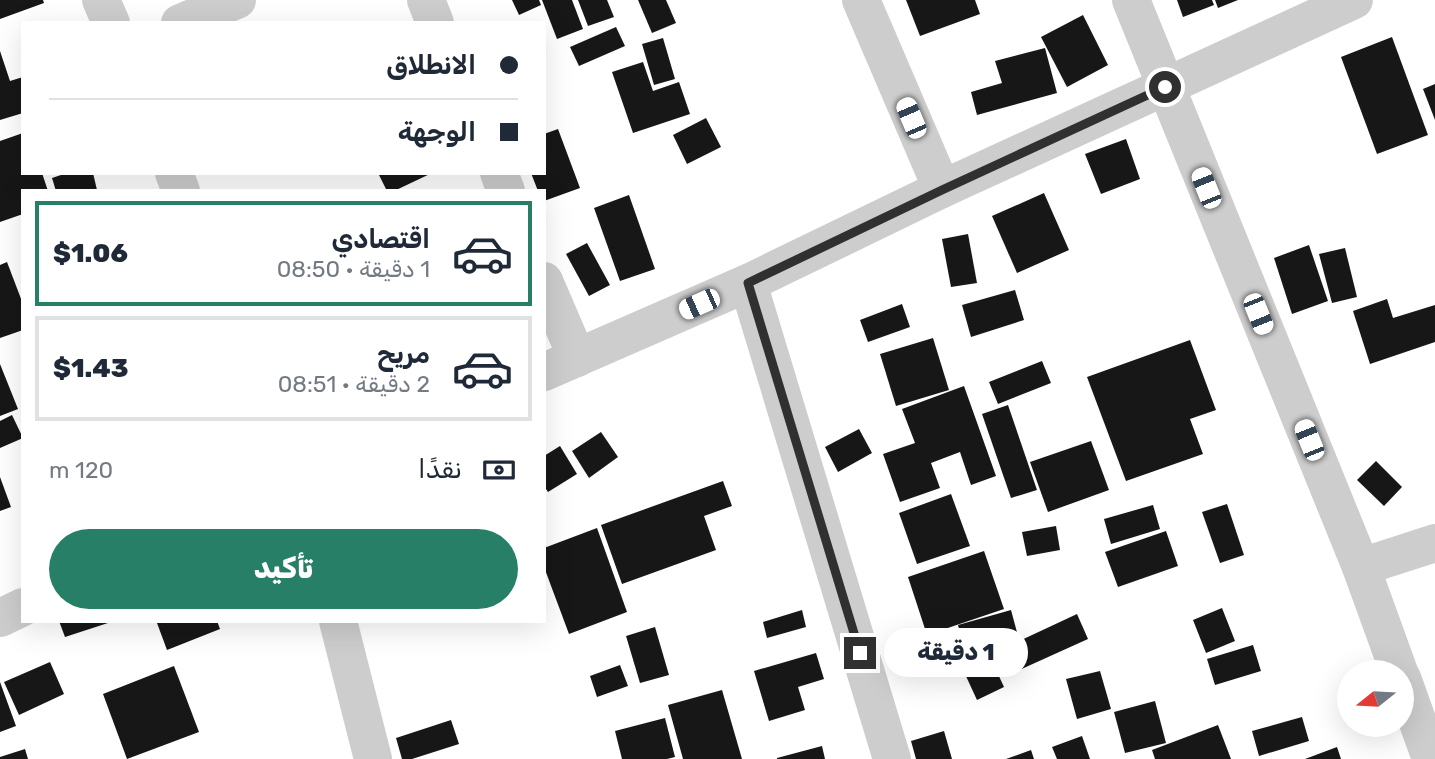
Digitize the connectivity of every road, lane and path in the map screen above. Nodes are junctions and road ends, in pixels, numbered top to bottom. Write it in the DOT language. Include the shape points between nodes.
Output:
graph roads {
  1 [pos="101,0"];
  2 [pos="237,0"];
  3 [pos="426,0"];
  4 [pos="860,0"];
  5 [pos="1131,0"];
  6 [pos="1354,0"];
  7 [pos="109,21"];
  8 [pos="185,21"];
  9 [pos="434,21"];
  10 [pos="1165,87"];
  11 [pos="942,190"];
  12 [pos="748,283"];
  13 [pos="546,291"];
  14 [pos="561,365"];
  15 [pos="1435,543"];
  16 [pos="1361,567"];
  17 [pos="21,608"];
  18 [pos="0,618"];
  19 [pos="339,623"];
  20 [pos="1395,660"];
  21 [pos="1414,710"];
  22 [pos="373,759"];
  23 [pos="892,759"];
  24 [pos="1432,759"];
  1 -- 7 [label="street"];
  2 -- 8 [label="street"];
  3 -- 9 [label="street"];
  4 -- 11 [label="street"];
  5 -- 10 [label="street"];
  6 -- 10 [label="street"];
  10 -- 11 [label="street"];
  10 -- 16 [label="street"];
  11 -- 12 [label="street"];
  12 -- 14 [label="street"];
  12 -- 23 [label="street"];
  13 -- 14 [label="street"];
  15 -- 16 [label="street"];
  16 -- 20 [label="street"];
  17 -- 18 [label="street"];
  19 -- 22 [label="street"];
  21 -- 24 [label="street"];
}
